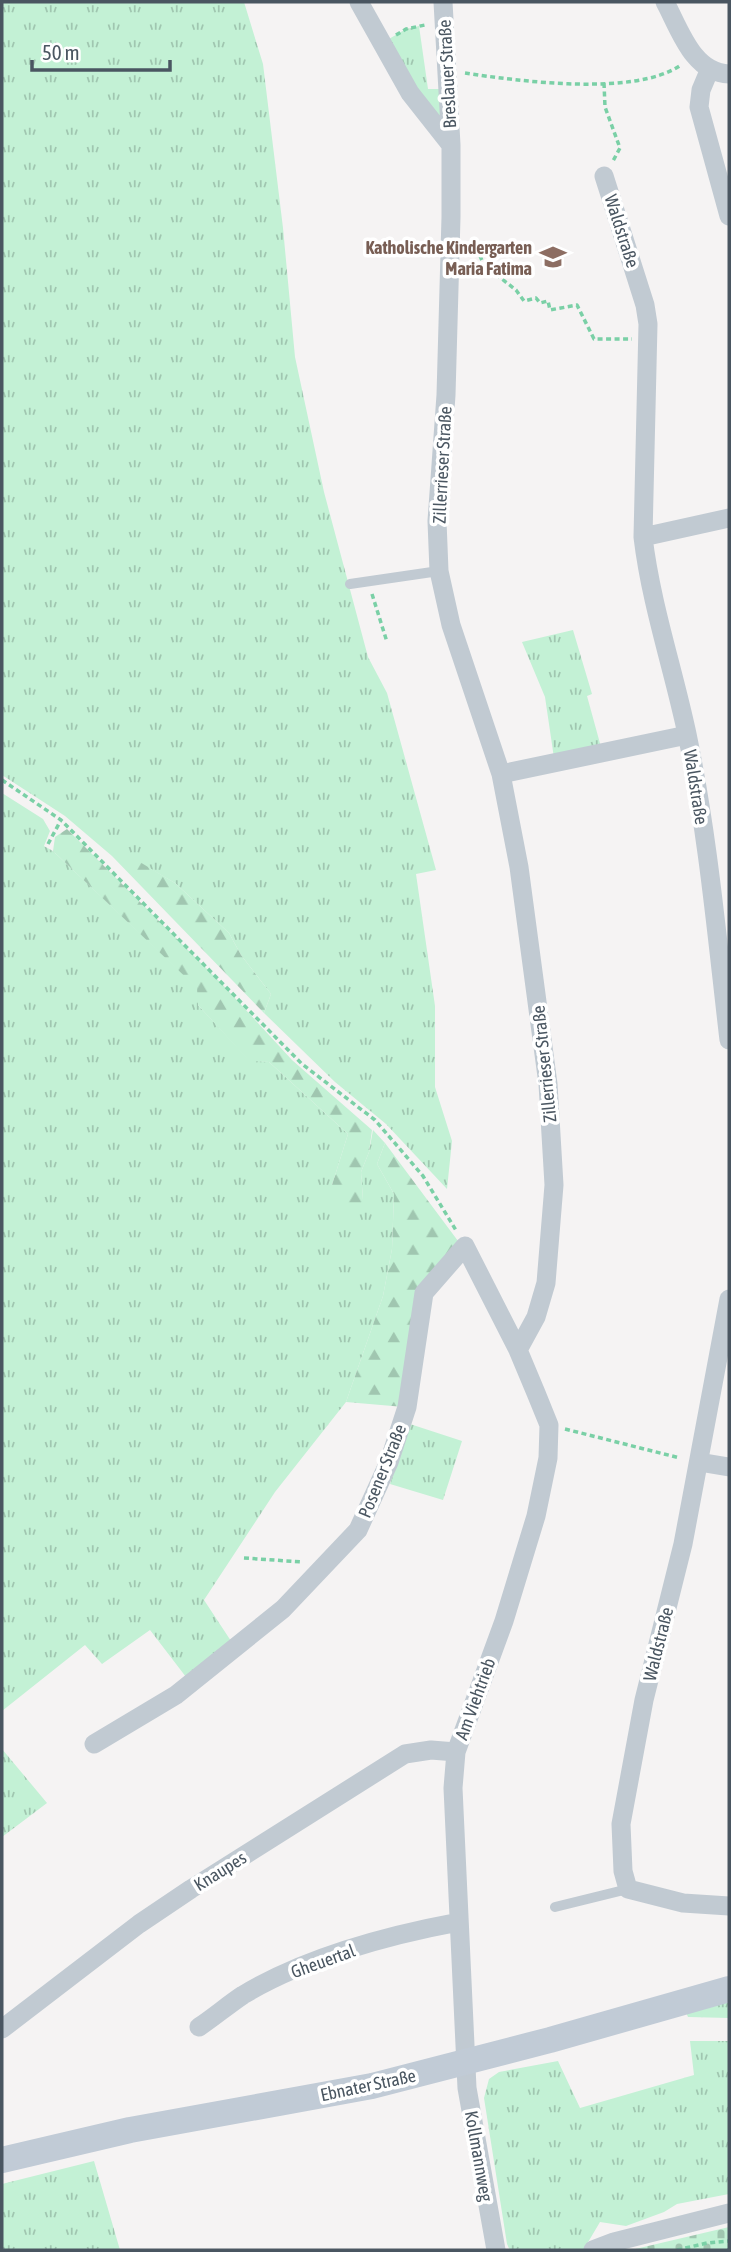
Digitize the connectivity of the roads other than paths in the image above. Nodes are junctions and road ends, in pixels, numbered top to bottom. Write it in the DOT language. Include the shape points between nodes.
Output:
graph roads {
  1 [pos="359,2"];
  2 [pos="443,2"];
  3 [pos="665,2"];
  4 [pos="709,71"];
  5 [pos="729,74"];
  6 [pos="451,145"];
  7 [pos="604,176"];
  8 [pos="729,216"];
  9 [pos="729,518"];
  10 [pos="643,537"];
  11 [pos="439,571"];
  12 [pos="350,584"];
  13 [pos="687,735"];
  14 [pos="501,774"];
  15 [pos="729,1040"];
  16 [pos="729,1299"];
  17 [pos="518,1350"];
  18 [pos="699,1462"];
  19 [pos="729,1467"];
  20 [pos="94,1744"];
  21 [pos="456,1752"];
  22 [pos="628,1889"];
  23 [pos="729,1906"];
  24 [pos="555,1907"];
  25 [pos="459,1922"];
  26 [pos="729,1989"];
  27 [pos="199,2027"];
  28 [pos="2,2029"];
  29 [pos="465,2061"];
  30 [pos="2,2160"];
  31 [pos="729,2213"];
  32 [pos="496,2250"];
  33 [pos="593,2250"];
  1 -- 6 [label="street" via="410,93"];
  2 -- 6 [label="street, Breslauer Straße"];
  3 -- 4 [label="street" via="694,55"];
  4 -- 5 [label="street"];
  4 -- 8 [label="street" via="699,107"];
  6 -- 11 [label="street, Zillerrieser Straße"];
  7 -- 10 [label="street, Waldstraße" via="645,305"];
  9 -- 10 [label="street"];
  10 -- 13 [label="street, Waldstraße"];
  11 -- 12 [label="lane"];
  11 -- 14 [label="street, Zillerrieser Straße" via="451,625"];
  13 -- 14 [label="street"];
  13 -- 15 [label="street, Waldstraße"];
  14 -- 17 [label="street, Zillerrieser Straße" via="533,958 554,1185 546,1283 536,1317"];
  16 -- 18 [label="street, Waldstraße"];
  17 -- 20 [label="street, Posener Straße" via="465,1246 424,1293 407,1407 389,1462 358,1530 283,1609 176,1695"];
  17 -- 21 [label="street, Am Viehtrieb" via="549,1425 548,1458 536,1516"];
  18 -- 19 [label="street"];
  18 -- 22 [label="street, Waldstraße" via="644,1700 621,1824"];
  21 -- 25 [label="street, Am Viehtrieb" via="453,1788"];
  21 -- 28 [label="street, Knaupes" via="405,1754 160,1910"];
  22 -- 23 [label="street" via="683,1903"];
  22 -- 24 [label="lane"];
  25 -- 27 [label="street, Gheuertal" via="408,1931 291,1971 243,1996"];
  25 -- 29 [label="street, Am Viehtrieb"];
  26 -- 29 [label="main road, Ebnater Straße"];
  29 -- 30 [label="main road, Ebnater Straße" via="372,2086 130,2130"];
  29 -- 32 [label="street, Kollmannweg"];
  31 -- 33 [label="street"];
}
